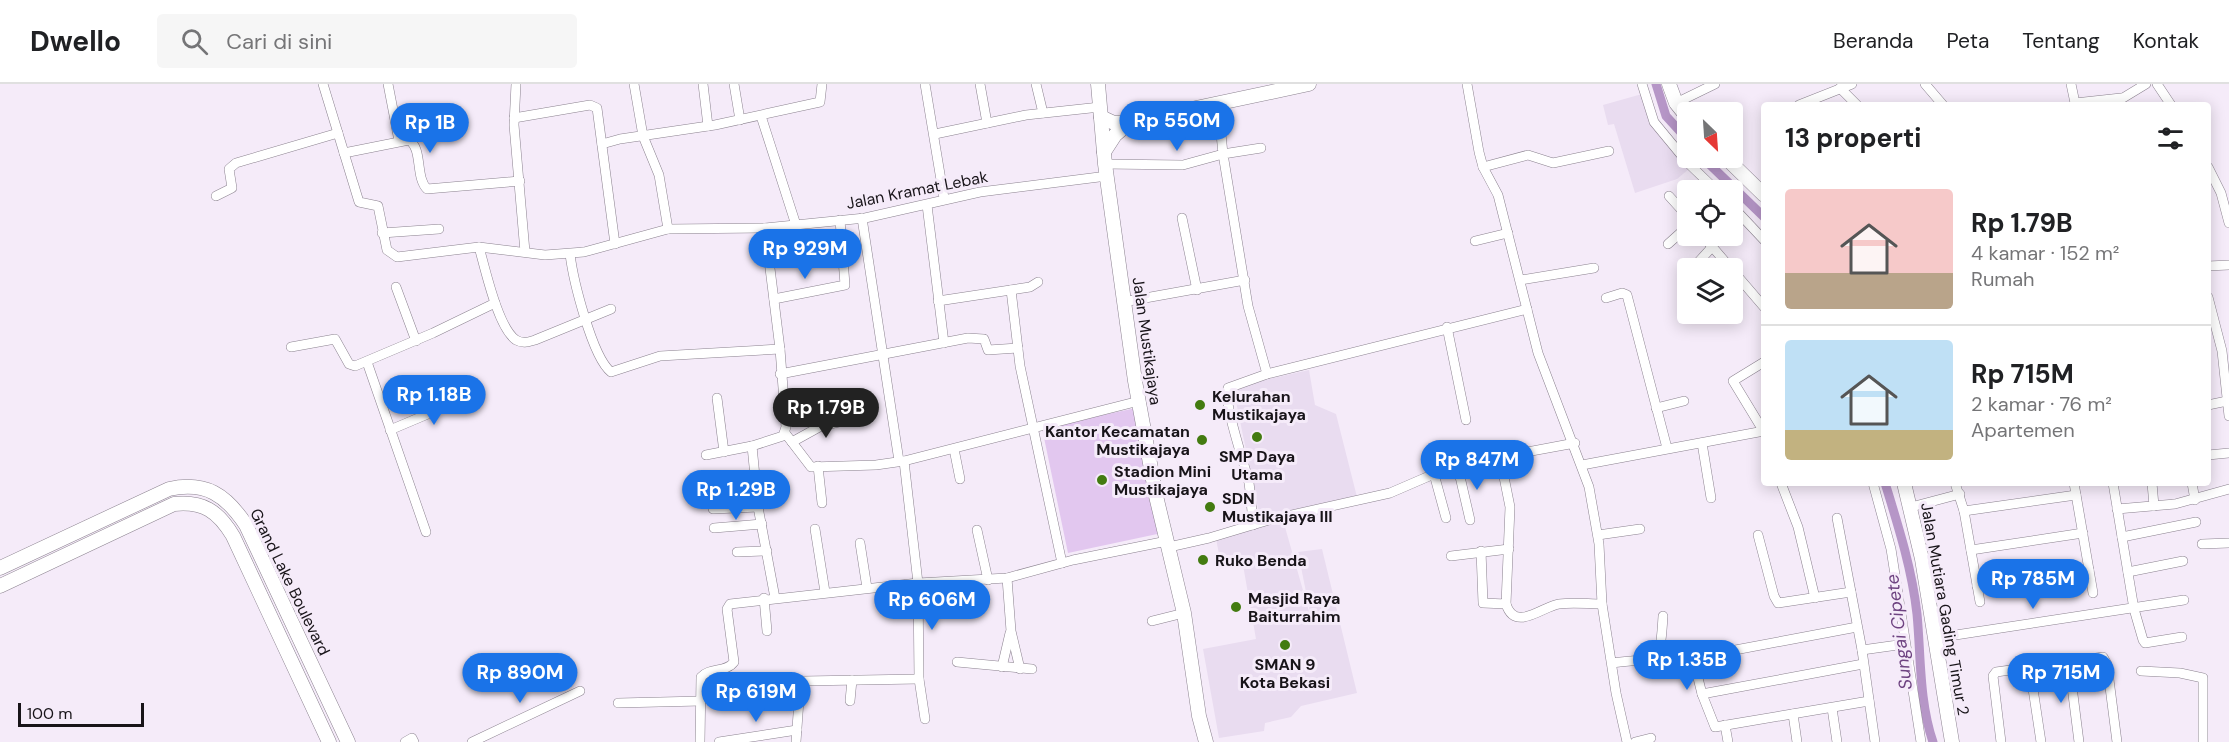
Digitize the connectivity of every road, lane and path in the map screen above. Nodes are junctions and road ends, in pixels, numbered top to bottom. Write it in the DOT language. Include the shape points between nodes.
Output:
graph roads {
  1 [pos="323,84"];
  2 [pos="388,84"];
  3 [pos="516,84"];
  4 [pos="634,84"];
  5 [pos="704,84"];
  6 [pos="734,84"];
  7 [pos="822,84"];
  8 [pos="925,84"];
  9 [pos="980,84"];
  10 [pos="1036,84"];
  11 [pos="1098,84"];
  12 [pos="1309,84"];
  13 [pos="1467,84"];
  14 [pos="1642,84"];
  15 [pos="1669,84"];
  16 [pos="1715,84"];
  17 [pos="1852,84"];
  18 [pos="1925,84"];
  19 [pos="2071,84"];
  20 [pos="2146,84"];
  21 [pos="2157,84"];
  22 [pos="1840,88"];
  23 [pos="1808,102"];
  24 [pos="1854,102"];
  25 [pos="1940,102"];
  26 [pos="2075,102"];
  27 [pos="2118,102"];
  28 [pos="2169,102"];
  29 [pos="1676,103"];
  30 [pos="1218,104"];
  31 [pos="1101,112"];
  32 [pos="1043,113"];
  33 [pos="761,116"];
  34 [pos="514,118"];
  35 [pos="740,120"];
  36 [pos="1130,122"];
  37 [pos="987,123"];
  38 [pos="708,126"];
  39 [pos="338,133"];
  40 [pos="935,134"];
  41 [pos="644,136"];
  42 [pos="399,141"];
  43 [pos="602,144"];
  44 [pos="1677,147"];
  45 [pos="1261,148"];
  46 [pos="1609,151"];
  47 [pos="344,153"];
  48 [pos="1223,154"];
  49 [pos="1106,164"];
  50 [pos="1483,167"];
  51 [pos="1696,168"];
  52 [pos="1736,168"];
  53 [pos="2211,173"];
  54 [pos="1707,180"];
  55 [pos="520,181"];
  56 [pos="1761,192"];
  57 [pos="216,196"];
  58 [pos="1669,196"];
  59 [pos="944,198"];
  60 [pos="927,205"];
  61 [pos="1677,205"];
  62 [pos="862,218"];
  63 [pos="1182,218"];
  64 [pos="1743,218"];
  65 [pos="840,220"];
  66 [pos="2229,223"];
  67 [pos="796,225"];
  68 [pos="765,228"];
  69 [pos="439,229"];
  70 [pos="668,229"];
  71 [pos="382,233"];
  72 [pos="1508,233"];
  73 [pos="1677,236"];
  74 [pos="1761,237"];
  75 [pos="1475,242"];
  76 [pos="615,244"];
  77 [pos="1668,244"];
  78 [pos="479,247"];
  79 [pos="1712,247"];
  80 [pos="525,252"];
  81 [pos="570,254"];
  82 [pos="1702,258"];
  83 [pos="1723,258"];
  84 [pos="2229,265"];
  85 [pos="2211,266"];
  86 [pos="1594,268"];
  87 [pos="1245,280"];
  88 [pos="1521,280"];
  89 [pos="1743,280"];
  90 [pos="1038,282"];
  91 [pos="396,287"];
  92 [pos="1011,290"];
  93 [pos="1197,290"];
  94 [pos="1606,298"];
  95 [pos="774,299"];
  96 [pos="938,301"];
  97 [pos="1123,302"];
  98 [pos="495,303"];
  99 [pos="1761,303"];
  100 [pos="612,309"];
  101 [pos="1527,309"];
  102 [pos="2211,309"];
  103 [pos="587,321"];
  104 [pos="1447,327"];
  105 [pos="416,341"];
  106 [pos="944,343"];
  107 [pos="291,347"];
  108 [pos="1018,348"];
  109 [pos="780,349"];
  110 [pos="883,353"];
  111 [pos="367,362"];
  112 [pos="1761,364"];
  113 [pos="780,374"];
  114 [pos="1267,374"];
  115 [pos="468,397"];
  116 [pos="717,398"];
  117 [pos="1684,400"];
  118 [pos="1138,401"];
  119 [pos="2227,401"];
  120 [pos="2211,404"];
  121 [pos="1656,408"];
  122 [pos="2229,416"];
  123 [pos="852,419"];
  124 [pos="1466,420"];
  125 [pos="1761,426"];
  126 [pos="1035,427"];
  127 [pos="390,430"];
  128 [pos="1761,432"];
  129 [pos="785,433"];
  130 [pos="792,442"];
  131 [pos="1575,443"];
  132 [pos="1702,443"];
  133 [pos="752,446"];
  134 [pos="1667,448"];
  135 [pos="954,449"];
  136 [pos="724,452"];
  137 [pos="2229,453"];
  138 [pos="706,455"];
  139 [pos="2211,455"];
  140 [pos="1500,457"];
  141 [pos="902,461"];
  142 [pos="1582,465"];
  143 [pos="819,466"];
  144 [pos="1458,468"];
  145 [pos="1434,474"];
  146 [pos="960,479"];
  147 [pos="1782,486"];
  148 [pos="1874,486"];
  149 [pos="1905,486"];
  150 [pos="1956,486"];
  151 [pos="2074,486"];
  152 [pos="2113,486"];
  153 [pos="2152,486"];
  154 [pos="2193,486"];
  155 [pos="2229,489"];
  156 [pos="1960,494"];
  157 [pos="2076,495"];
  158 [pos="1711,498"];
  159 [pos="2195,500"];
  160 [pos="822,503"];
  161 [pos="2154,506"];
  162 [pos="758,507"];
  163 [pos="1911,507"];
  164 [pos="713,508"];
  165 [pos="2117,509"];
  166 [pos="1964,511"];
  167 [pos="1446,518"];
  168 [pos="1837,518"];
  169 [pos="1470,520"];
  170 [pos="2196,522"];
  171 [pos="762,524"];
  172 [pos="1253,525"];
  173 [pos="714,528"];
  174 [pos="815,529"];
  175 [pos="1640,529"];
  176 [pos="977,530"];
  177 [pos="426,532"];
  178 [pos="2083,533"];
  179 [pos="1598,535"];
  180 [pos="1758,535"];
  181 [pos="2122,537"];
  182 [pos="861,543"];
  183 [pos="2229,543"];
  184 [pos="1168,544"];
  185 [pos="2202,544"];
  186 [pos="46,547"];
  187 [pos="1509,549"];
  188 [pos="1971,550"];
  189 [pos="767,551"];
  190 [pos="1481,551"];
  191 [pos="737,552"];
  192 [pos="1451,556"];
  193 [pos="53,561"];
  194 [pos="2183,561"];
  195 [pos="1062,563"];
  196 [pos="0,568"];
  197 [pos="2089,570"];
  198 [pos="2128,572"];
  199 [pos="1007,578"];
  200 [pos="988,580"];
  201 [pos="918,583"];
  202 [pos="0,586"];
  203 [pos="1977,586"];
  204 [pos="867,588"];
  205 [pos="825,592"];
  206 [pos="1851,592"];
  207 [pos="2094,593"];
  208 [pos="282,598"];
  209 [pos="764,598"];
  210 [pos="775,598"];
  211 [pos="1815,598"];
  212 [pos="2184,600"];
  213 [pos="1980,602"];
  214 [pos="1602,603"];
  215 [pos="1506,604"];
  216 [pos="266,606"];
  217 [pos="2134,609"];
  218 [pos="1184,613"];
  219 [pos="1664,616"];
  220 [pos="1152,621"];
  221 [pos="1857,627"];
  222 [pos="767,630"];
  223 [pos="1011,631"];
  224 [pos="1936,638"];
  225 [pos="2181,638"];
  226 [pos="1905,644"];
  227 [pos="1862,650"];
  228 [pos="957,663"];
  229 [pos="1612,663"];
  230 [pos="2069,663"];
  231 [pos="1863,664"];
  232 [pos="1002,667"];
  233 [pos="1020,669"];
  234 [pos="1032,669"];
  235 [pos="2030,669"];
  236 [pos="2141,671"];
  237 [pos="919,679"];
  238 [pos="852,680"];
  239 [pos="580,691"];
  240 [pos="1702,694"];
  241 [pos="701,701"];
  242 [pos="850,701"];
  243 [pos="1869,701"];
  244 [pos="618,703"];
  245 [pos="1832,708"];
  246 [pos="1793,714"];
  247 [pos="925,719"];
  248 [pos="1725,725"];
  249 [pos="797,730"];
  250 [pos="1650,738"];
  251 [pos="329,742"];
  252 [pos="348,742"];
  253 [pos="472,742"];
  254 [pos="700,742"];
  255 [pos="719,742"];
  256 [pos="796,742"];
  257 [pos="1206,742"];
  258 [pos="1627,742"];
  259 [pos="1635,742"];
  260 [pos="1728,742"];
  261 [pos="1797,742"];
  262 [pos="1837,742"];
  263 [pos="1875,742"];
  264 [pos="1921,742"];
  265 [pos="1952,742"];
  266 [pos="2001,742"];
  267 [pos="2041,742"];
  268 [pos="2079,742"];
  269 [pos="2117,742"];
  270 [pos="2204,742"];
  1 -- 39 [label="street, Jalan Kramat Lebak"];
  2 -- 42 [label="street"];
  3 -- 34 [label="street"];
  4 -- 41 [label="street"];
  5 -- 38 [label="street"];
  6 -- 35 [label="street"];
  7 -- 33 [label="street" via="820,102"];
  8 -- 40 [label="street"];
  9 -- 37 [label="street"];
  10 -- 32 [label="street"];
  11 -- 31 [label="street, Jalan Mustikajaya"];
  12 -- 30 [label="street"];
  13 -- 50 [label="street"];
  14 -- 44 [label="street" via="1654,122"];
  15 -- 29 [label="street"];
  16 -- 29 [label="street"];
  17 -- 22 [label="street"];
  18 -- 25 [label="street"];
  19 -- 26 [label="street"];
  20 -- 27 [label="street"];
  21 -- 28 [label="street"];
  22 -- 23 [label="street"];
  22 -- 24 [label="street"];
  30 -- 36 [label="street"];
  30 -- 48 [label="street"];
  31 -- 32 [label="street"];
  31 -- 36 [label="street" via="1114,123"];
  31 -- 49 [label="street, Jalan Mustikajaya"];
  32 -- 37 [label="street"];
  33 -- 35 [label="street"];
  33 -- 67 [label="street"];
  34 -- 43 [label="street" via="594,105"];
  34 -- 55 [label="street"];
  35 -- 38 [label="street"];
  36 -- 49 [label="street" via="1115,135"];
  37 -- 40 [label="street"];
  38 -- 41 [label="street"];
  39 -- 47 [label="street, Jalan Kramat Lebak"];
  39 -- 57 [label="street" via="236,163 229,169 232,188"];
  40 -- 59 [label="street"];
  41 -- 43 [label="street"];
  41 -- 70 [label="street" via="659,175"];
  42 -- 47 [label="street"];
  42 -- 55 [label="street" via="413,141 422,183 427,189"];
  43 -- 76 [label="street"];
  45 -- 48 [label="street, Jalan Kramat Lebak"];
  46 -- 50 [label="street" via="1553,163 1528,155"];
  47 -- 71 [label="street, Jalan Kramat Lebak" via="360,203 378,206"];
  48 -- 49 [label="street, Jalan Kramat Lebak" via="1183,165"];
  48 -- 87 [label="street"];
  49 -- 59 [label="street, Jalan Kramat Lebak"];
  49 -- 97 [label="street, Jalan Mustikajaya"];
  50 -- 72 [label="street" via="1498,195"];
  51 -- 54 [label="street"];
  52 -- 56 [label="street"];
  53 -- 66 [label="street"];
  55 -- 80 [label="street"];
  58 -- 61 [label="street"];
  59 -- 60 [label="street, Jalan Kramat Lebak"];
  60 -- 62 [label="street, Jalan Kramat Lebak"];
  60 -- 96 [label="street"];
  62 -- 65 [label="street, Jalan Kramat Lebak"];
  62 -- 110 [label="street"];
  63 -- 93 [label="street"];
  64 -- 74 [label="street"];
  65 -- 67 [label="street, Jalan Kramat Lebak"];
  65 -- 95 [label="street" via="845,285"];
  67 -- 68 [label="street, Jalan Kramat Lebak"];
  68 -- 70 [label="street, Jalan Kramat Lebak"];
  68 -- 95 [label="street"];
  69 -- 71 [label="street"];
  70 -- 76 [label="street, Jalan Kramat Lebak"];
  71 -- 78 [label="street, Jalan Kramat Lebak" via="388,253 397,257"];
  72 -- 75 [label="street"];
  72 -- 88 [label="street"];
  73 -- 77 [label="street"];
  76 -- 81 [label="street, Jalan Kramat Lebak"];
  78 -- 80 [label="street, Jalan Kramat Lebak"];
  78 -- 98 [label="street"];
  79 -- 82 [label="street"];
  79 -- 83 [label="street"];
  80 -- 81 [label="street, Jalan Kramat Lebak"];
  81 -- 103 [label="street" via="575,290"];
  84 -- 85 [label="street"];
  86 -- 88 [label="street"];
  87 -- 93 [label="street"];
  87 -- 114 [label="street" via="1255,336"];
  88 -- 101 [label="street"];
  89 -- 99 [label="street"];
  90 -- 92 [label="street"];
  91 -- 105 [label="street"];
  92 -- 96 [label="street"];
  92 -- 108 [label="street"];
  93 -- 97 [label="street"];
  94 -- 121 [label="street" via="1627,295"];
  95 -- 109 [label="street"];
  96 -- 106 [label="street"];
  97 -- 118 [label="street, Jalan Mustikajaya"];
  98 -- 103 [label="street" via="513,337 521,342"];
  98 -- 105 [label="street"];
  100 -- 103 [label="street"];
  101 -- 104 [label="street"];
  101 -- 131 [label="street" via="1543,367"];
  102 -- 119 [label="street" via="2222,351"];
  103 -- 109 [label="street" via="610,372 660,356"];
  104 -- 114 [label="street"];
  104 -- 124 [label="street"];
  105 -- 111 [label="street"];
  106 -- 108 [label="street" via="983,339 988,350"];
  106 -- 110 [label="street"];
  107 -- 111 [label="street" via="335,339 349,364"];
  108 -- 126 [label="street"];
  109 -- 113 [label="street"];
  110 -- 113 [label="street"];
  110 -- 141 [label="street"];
  111 -- 127 [label="street"];
  112 -- 125 [label="street" via="1733,381"];
  113 -- 129 [label="street"];
  114 -- 172 [label="street" via="1232,386 1226,393 1248,482"];
  115 -- 127 [label="street"];
  116 -- 136 [label="street"];
  117 -- 121 [label="street"];
  118 -- 126 [label="street"];
  118 -- 184 [label="street, Jalan Mustikajaya"];
  119 -- 120 [label="street"];
  119 -- 122 [label="street"];
  121 -- 134 [label="street"];
  123 -- 130 [label="street" via="821,426"];
  126 -- 135 [label="street"];
  126 -- 195 [label="street"];
  127 -- 177 [label="street"];
  128 -- 132 [label="street"];
  129 -- 130 [label="street"];
  129 -- 133 [label="street"];
  130 -- 143 [label="street" via="808,466"];
  131 -- 140 [label="street"];
  131 -- 142 [label="street"];
  132 -- 134 [label="street"];
  132 -- 158 [label="street"];
  133 -- 136 [label="street"];
  133 -- 162 [label="street"];
  134 -- 142 [label="street"];
  135 -- 141 [label="street"];
  135 -- 146 [label="street"];
  136 -- 138 [label="street"];
  137 -- 139 [label="street"];
  140 -- 144 [label="street"];
  140 -- 187 [label="street" via="1510,507"];
  141 -- 143 [label="street"];
  141 -- 201 [label="street"];
  142 -- 179 [label="street"];
  143 -- 160 [label="street"];
  144 -- 145 [label="street"];
  144 -- 169 [label="street"];
  145 -- 167 [label="street"];
  145 -- 172 [label="street" via="1390,493"];
  147 -- 211 [label="street" via="1798,528"];
  148 -- 226 [label="street" via="1891,549"];
  149 -- 163 [label="street, Jalan Mutiara Gading Timur 2"];
  150 -- 156 [label="street"];
  151 -- 157 [label="street"];
  152 -- 165 [label="street"];
  153 -- 161 [label="street"];
  154 -- 159 [label="street"];
  155 -- 159 [label="street"];
  156 -- 163 [label="street"];
  156 -- 166 [label="street"];
  157 -- 166 [label="street"];
  157 -- 178 [label="street"];
  159 -- 161 [label="street"];
  161 -- 165 [label="street"];
  162 -- 164 [label="street"];
  162 -- 171 [label="street"];
  163 -- 224 [label="street, Jalan Mutiara Gading Timur 2"];
  165 -- 181 [label="street"];
  166 -- 188 [label="street"];
  168 -- 206 [label="street"];
  170 -- 181 [label="street"];
  171 -- 173 [label="street"];
  171 -- 189 [label="street"];
  172 -- 184 [label="street"];
  174 -- 205 [label="street"];
  175 -- 179 [label="street"];
  176 -- 200 [label="street"];
  178 -- 188 [label="street"];
  178 -- 197 [label="street"];
  179 -- 214 [label="street"];
  180 -- 211 [label="street" via="1777,602"];
  181 -- 198 [label="street"];
  182 -- 204 [label="street"];
  183 -- 185 [label="street"];
  184 -- 195 [label="street"];
  184 -- 218 [label="street, Jalan Mustikajaya"];
  186 -- 193 [label="street"];
  186 -- 196 [label="street, Grand Lake Boulevard"];
  186 -- 208 [label="street, Grand Lake Boulevard" via="169,489 207,489 235,507"];
  187 -- 190 [label="street"];
  187 -- 215 [label="street"];
  188 -- 203 [label="street"];
  189 -- 191 [label="street"];
  189 -- 210 [label="street"];
  190 -- 192 [label="street"];
  190 -- 215 [label="street" via="1483,603"];
  193 -- 202 [label="street, Grand Lake Boulevard"];
  193 -- 216 [label="street, Grand Lake Boulevard" via="174,504 198,504 225,522"];
  194 -- 198 [label="street"];
  195 -- 199 [label="street"];
  197 -- 203 [label="street"];
  197 -- 207 [label="street"];
  198 -- 217 [label="street"];
  199 -- 200 [label="street"];
  199 -- 223 [label="street"];
  200 -- 201 [label="street"];
  201 -- 204 [label="street"];
  201 -- 237 [label="street"];
  203 -- 213 [label="street"];
  204 -- 205 [label="street"];
  205 -- 210 [label="street"];
  206 -- 211 [label="street"];
  206 -- 221 [label="street"];
  208 -- 216 [label="street"];
  208 -- 252 [label="street, Grand Lake Boulevard"];
  209 -- 210 [label="street"];
  209 -- 222 [label="street"];
  209 -- 241 [label="street" via="728,606 734,662 728,668 704,674 700,680"];
  212 -- 217 [label="street"];
  214 -- 215 [label="street" via="1556,604 1523,617 1512,613"];
  214 -- 229 [label="street"];
  216 -- 251 [label="street, Grand Lake Boulevard"];
  217 -- 224 [label="street"];
  217 -- 225 [label="street" via="2145,643"];
  218 -- 220 [label="street"];
  218 -- 257 [label="street, Jalan Mustikajaya"];
  219 -- 229 [label="street" via="1658,654"];
  221 -- 227 [label="street"];
  221 -- 240 [label="street" via="1696,658"];
  223 -- 232 [label="street"];
  223 -- 233 [label="street"];
  224 -- 265 [label="street, Jalan Mutiara Gading Timur 2"];
  226 -- 227 [label="street"];
  226 -- 264 [label="street"];
  227 -- 231 [label="street"];
  228 -- 232 [label="street"];
  229 -- 258 [label="street"];
  230 -- 235 [label="street"];
  230 -- 268 [label="street"];
  230 -- 269 [label="street" via="2106,659"];
  231 -- 240 [label="street"];
  231 -- 243 [label="street"];
  232 -- 233 [label="street"];
  233 -- 234 [label="street"];
  235 -- 266 [label="street" via="1994,674"];
  235 -- 267 [label="street"];
  236 -- 270 [label="street" via="2203,678"];
  237 -- 238 [label="street"];
  237 -- 247 [label="street"];
  238 -- 242 [label="street"];
  238 -- 249 [label="street" via="803,681"];
  239 -- 253 [label="street"];
  240 -- 248 [label="street" via="1713,726"];
  241 -- 244 [label="street"];
  241 -- 254 [label="street"];
  243 -- 245 [label="street"];
  243 -- 263 [label="street"];
  245 -- 246 [label="street"];
  245 -- 262 [label="street"];
  246 -- 248 [label="street"];
  246 -- 261 [label="street"];
  248 -- 260 [label="street"];
  249 -- 255 [label="street"];
  249 -- 256 [label="street"];
  250 -- 259 [label="street"];
}
